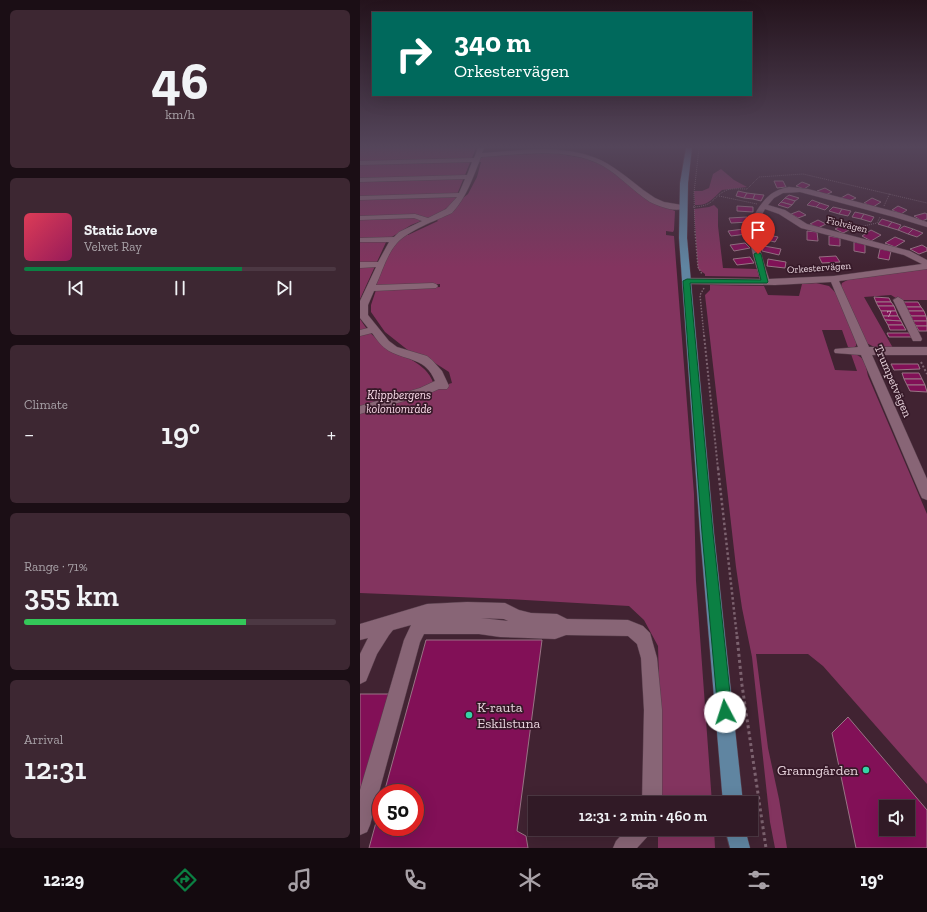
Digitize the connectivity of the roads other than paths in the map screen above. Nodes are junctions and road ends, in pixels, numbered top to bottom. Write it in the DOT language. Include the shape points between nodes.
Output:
graph roads {
  1 [pos="465,188"];
  2 [pos="636,188"];
  3 [pos="684,188"];
  4 [pos="462,195"];
  5 [pos="360,198"];
  6 [pos="763,206"];
  7 [pos="682,207"];
  8 [pos="360,218"];
  9 [pos="428,221"];
  10 [pos="927,225"];
  11 [pos="396,239"];
  12 [pos="360,240"];
  13 [pos="381,264"];
  14 [pos="360,265"];
  15 [pos="927,265"];
  16 [pos="834,279"];
  17 [pos="695,281"];
  18 [pos="765,282"];
  19 [pos="433,286"];
  20 [pos="366,292"];
  21 [pos="898,300"];
  22 [pos="374,328"];
  23 [pos="360,333"];
  24 [pos="917,339"];
  25 [pos="839,351"];
  26 [pos="865,351"];
  27 [pos="927,351"];
  28 [pos="360,410"];
  29 [pos="923,476"];
  30 [pos="927,494"];
  31 [pos="388,624"];
  32 [pos="566,627"];
  33 [pos="360,632"];
  34 [pos="360,675"];
  35 [pos="652,796"];
  36 [pos="732,796"];
  37 [pos="360,825"];
  38 [pos="635,836"];
  39 [pos="734,836"];
  40 [pos="737,836"];
  41 [pos="624,848"];
  42 [pos="732,848"];
  43 [pos="740,848"];
  1 -- 4 [label="street"];
  2 -- 7 [label="street" via="655,201"];
  3 -- 7 [label="main road"];
  4 -- 5 [label="street"];
  4 -- 9 [label="street" via="452,208"];
  6 -- 10 [label="street" via="776,193 796,190"];
  6 -- 15 [label="street, Fiolvägen" via="782,212 804,226 907,253 916,256"];
  6 -- 18 [label="street" via="756,216 753,235"];
  7 -- 17 [label="main road"];
  8 -- 9 [label="street" via="415,216"];
  9 -- 11 [label="street"];
  11 -- 12 [label="street"];
  11 -- 13 [label="street"];
  13 -- 14 [label="street"];
  13 -- 20 [label="street"];
  15 -- 16 [label="street, Orkestervägen"];
  16 -- 18 [label="street, Orkestervägen"];
  16 -- 26 [label="street, Trumpetvägen"];
  17 -- 18 [label="street, Orkestervägen"];
  17 -- 36 [label="main road" via="707,533"];
  19 -- 20 [label="street"];
  20 -- 22 [label="street" via="363,312"];
  21 -- 24 [label="street"];
  22 -- 23 [label="street"];
  22 -- 28 [label="street" via="388,347 428,363 438,374 442,385"];
  25 -- 26 [label="street"];
  26 -- 27 [label="street"];
  26 -- 29 [label="street, Trumpetvägen"];
  29 -- 30 [label="street, Trumpetvägen"];
  31 -- 32 [label="street" via="427,612 467,610 505,612 531,621 557,622"];
  31 -- 33 [label="street"];
  31 -- 34 [label="street" via="378,634"];
  32 -- 35 [label="street" via="628,628 644,639 649,658 653,710"];
  32 -- 37 [label="street" via="555,631 480,626 419,626 412,640"];
  38 -- 41 [label="street"];
  39 -- 42 [label="main road"];
  40 -- 43 [label="main road"];
}
